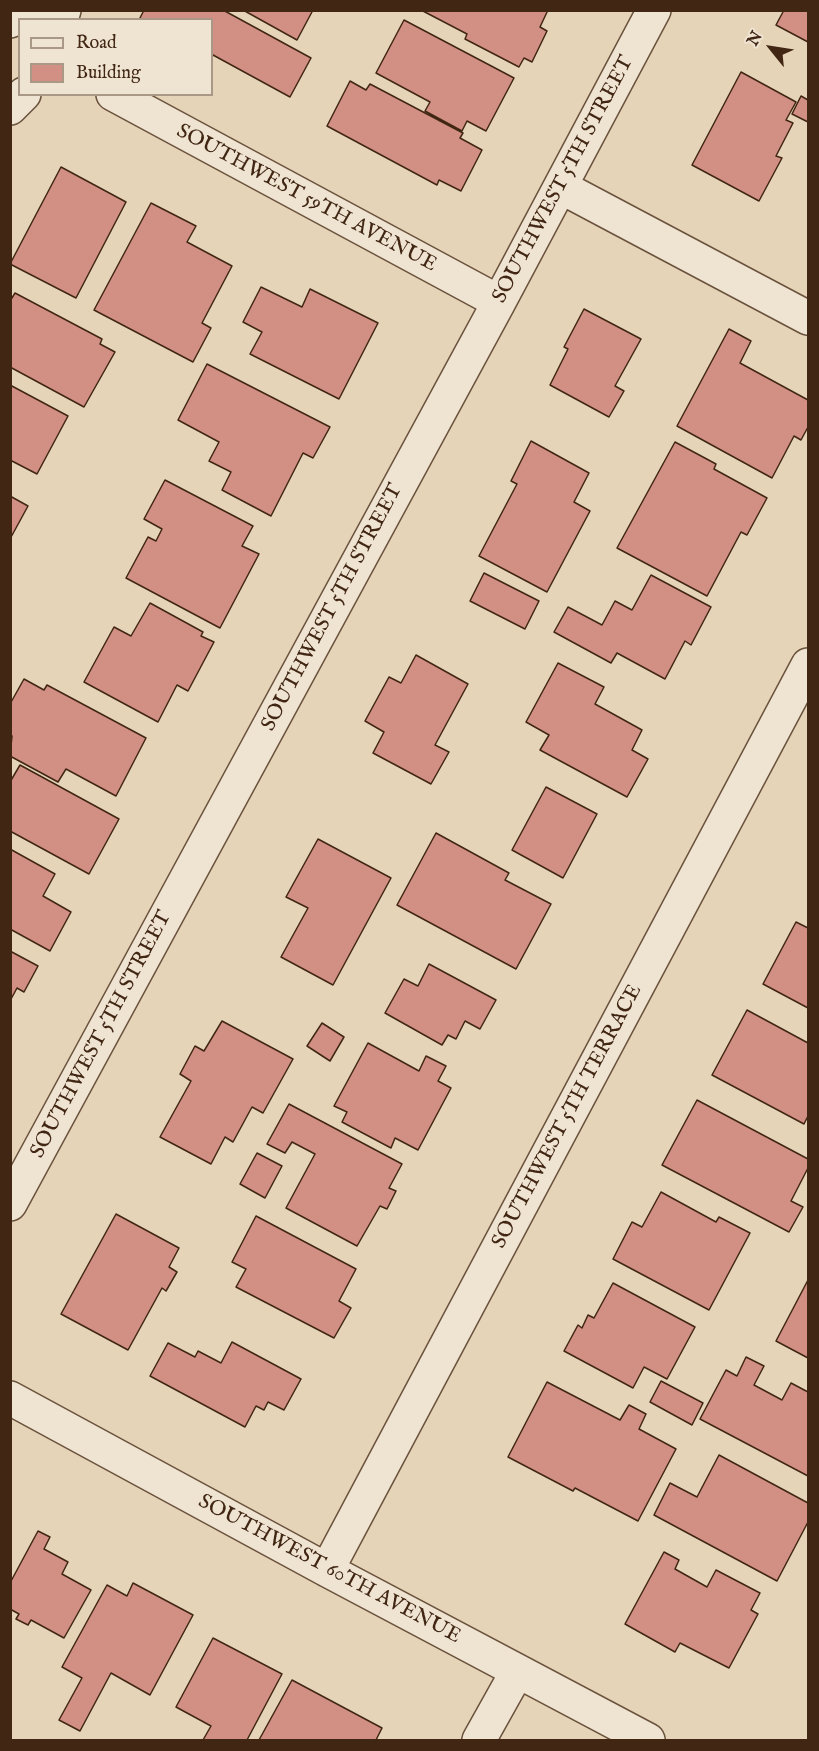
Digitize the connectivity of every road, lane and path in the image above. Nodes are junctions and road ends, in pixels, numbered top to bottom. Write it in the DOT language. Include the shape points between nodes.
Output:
graph roads {
  1 [pos="654,10"];
  2 [pos="22,96"];
  3 [pos="116,96"];
  4 [pos="10,108"];
  5 [pos="561,187"];
  6 [pos="499,302"];
  7 [pos="808,318"];
  8 [pos="808,664"];
  9 [pos="10,1204"];
  10 [pos="10,1398"];
  11 [pos="327,1570"];
  12 [pos="517,1672"];
  13 [pos="479,1740"];
  14 [pos="648,1740"];
  1 -- 5 [label="street, SOUTHWEST 5TH STREET"];
  2 -- 4 [label="street"];
  3 -- 6 [label="street, SOUTHWEST 59TH AVENUE"];
  5 -- 6 [label="street, SOUTHWEST 5TH STREET"];
  5 -- 7 [label="street"];
  6 -- 9 [label="street, SOUTHWEST 5TH STREET"];
  8 -- 11 [label="street, SOUTHWEST 5TH TERRACE"];
  10 -- 11 [label="street, SOUTHWEST 60TH AVENUE"];
  11 -- 12 [label="street, SOUTHWEST 60TH AVENUE"];
  12 -- 13 [label="street"];
  12 -- 14 [label="street, SOUTHWEST 60TH AVENUE"];
}
